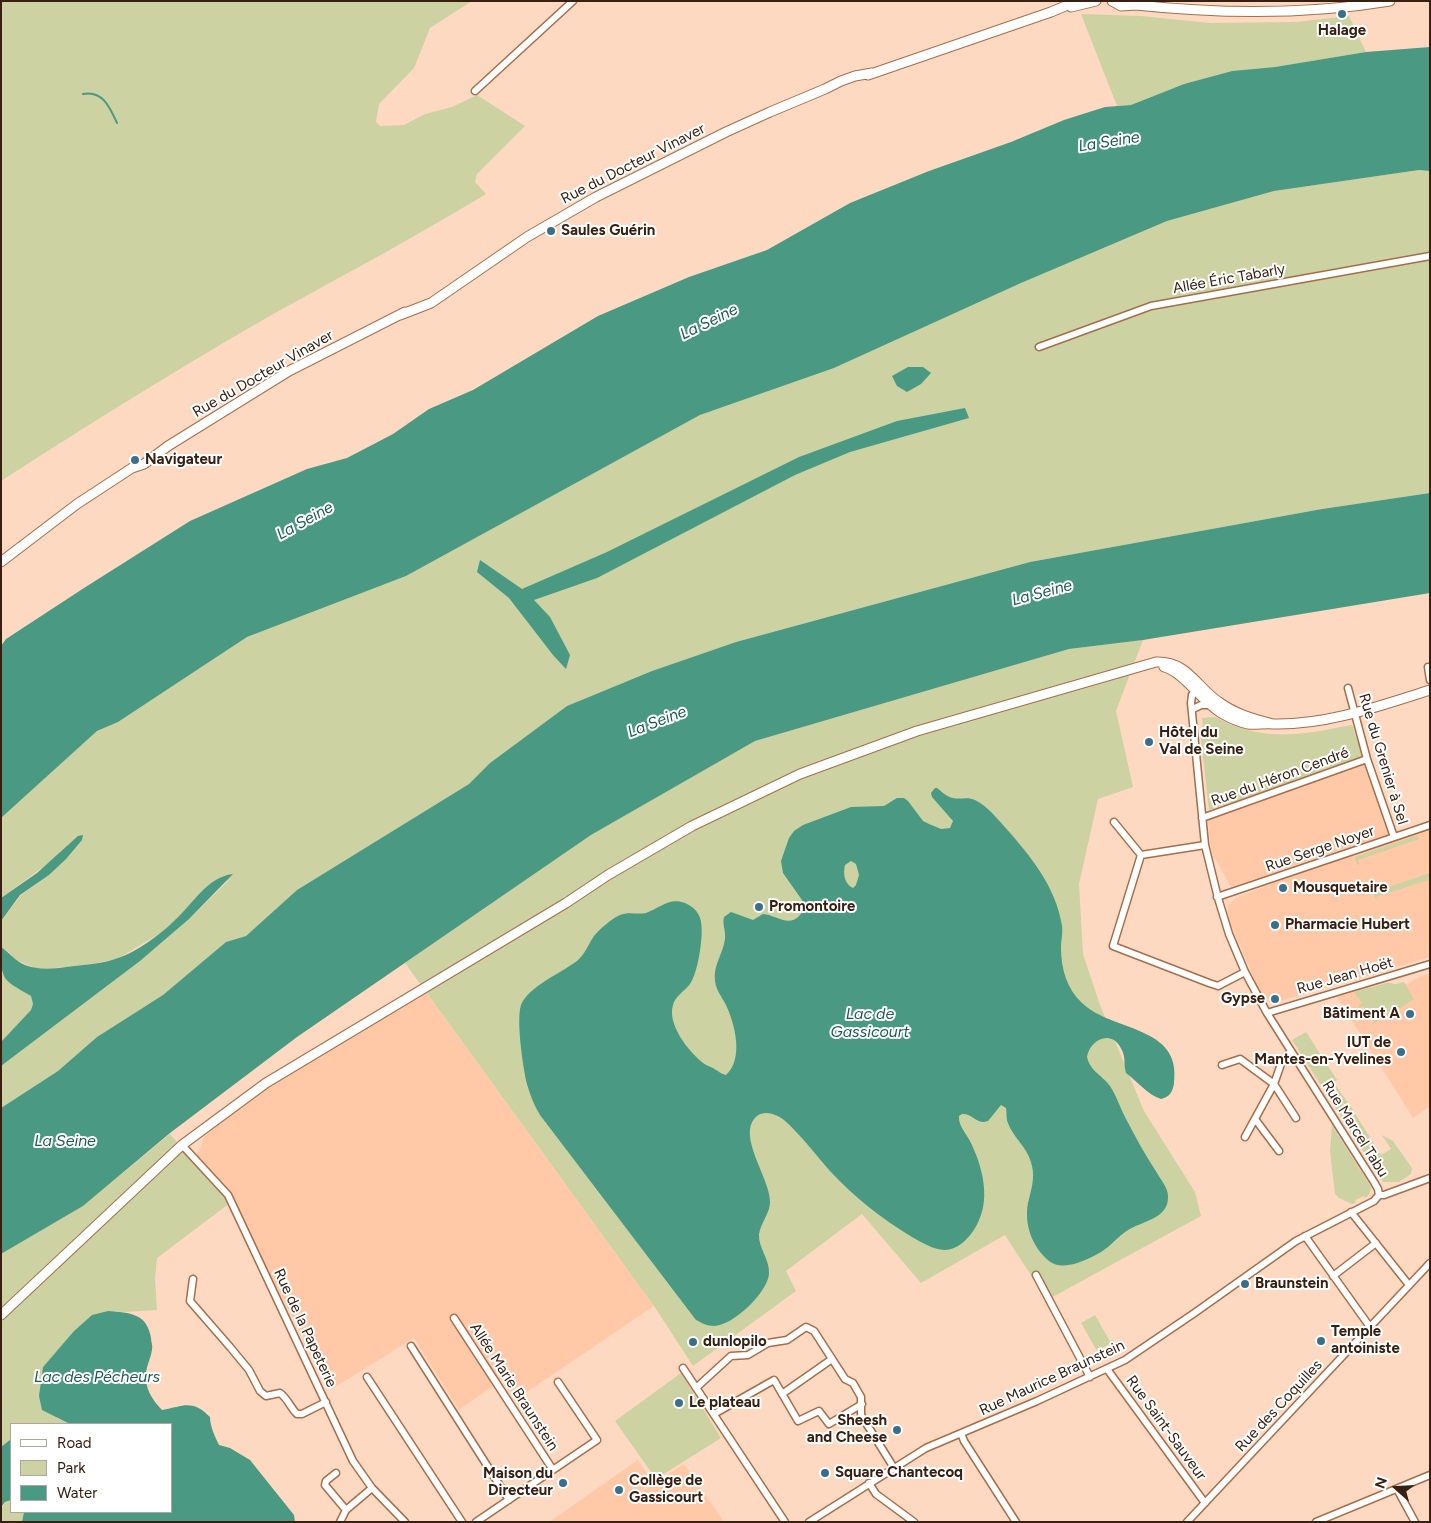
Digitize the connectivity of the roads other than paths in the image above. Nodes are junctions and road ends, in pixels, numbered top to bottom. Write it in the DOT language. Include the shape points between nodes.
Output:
graph roads {
  1 [pos="573,1"];
  2 [pos="1077,1"];
  3 [pos="1096,1"];
  4 [pos="1153,1"];
  5 [pos="1390,1"];
  6 [pos="1114,2"];
  7 [pos="1130,3"];
  8 [pos="1365,3"];
  9 [pos="1189,9"];
  10 [pos="1051,12"];
  11 [pos="475,91"];
  12 [pos="1430,256"];
  13 [pos="1039,347"];
  14 [pos="1,562"];
  15 [pos="1428,667"];
  16 [pos="1430,680"];
  17 [pos="1348,688"];
  18 [pos="1430,690"];
  19 [pos="1201,691"];
  20 [pos="1210,705"];
  21 [pos="1192,710"];
  22 [pos="1354,713"];
  23 [pos="1273,724"];
  24 [pos="1367,759"];
  25 [pos="1202,818"];
  26 [pos="1114,822"];
  27 [pos="1430,825"];
  28 [pos="1394,837"];
  29 [pos="1206,844"];
  30 [pos="1141,855"];
  31 [pos="1217,897"];
  32 [pos="1430,964"];
  33 [pos="1246,972"];
  34 [pos="1267,1013"];
  35 [pos="1291,1051"];
  36 [pos="1222,1065"];
  37 [pos="1274,1084"];
  38 [pos="1296,1118"];
  39 [pos="1255,1119"];
  40 [pos="1245,1137"];
  41 [pos="182,1145"];
  42 [pos="1279,1151"];
  43 [pos="1430,1178"];
  44 [pos="1379,1196"];
  45 [pos="1351,1212"];
  46 [pos="1305,1236"];
  47 [pos="1376,1243"];
  48 [pos="1430,1263"];
  49 [pos="1036,1274"];
  50 [pos="1333,1276"];
  51 [pos="193,1279"];
  52 [pos="1409,1285"];
  53 [pos="1,1315"];
  54 [pos="454,1318"];
  55 [pos="1370,1327"];
  56 [pos="411,1346"];
  57 [pos="832,1359"];
  58 [pos="683,1368"];
  59 [pos="1107,1369"];
  60 [pos="367,1377"];
  61 [pos="1090,1377"];
  62 [pos="558,1382"];
  63 [pos="696,1388"];
  64 [pos="782,1394"];
  65 [pos="326,1402"];
  66 [pos="862,1404"];
  67 [pos="714,1414"];
  68 [pos="961,1432"];
  69 [pos="894,1468"];
  70 [pos="552,1470"];
  71 [pos="336,1473"];
  72 [pos="1430,1475"];
  73 [pos="869,1483"];
  74 [pos="372,1488"];
  75 [pos="1397,1488"];
  76 [pos="509,1500"];
  77 [pos="1205,1503"];
  78 [pos="346,1510"];
  79 [pos="340,1522"];
  80 [pos="405,1522"];
  81 [pos="462,1522"];
  82 [pos="476,1522"];
  83 [pos="784,1522"];
  84 [pos="809,1522"];
  85 [pos="914,1522"];
  86 [pos="1016,1522"];
  87 [pos="1187,1522"];
  88 [pos="1316,1522"];
  89 [pos="1415,1522"];
  1 -- 11 [label="street"];
  2 -- 10 [label="main road, Rue du Docteur Vinaver"];
  3 -- 10 [label="main road, Rue du Docteur Vinaver"];
  4 -- 9 [label="main road"];
  5 -- 8 [label="main road"];
  6 -- 7 [label="main road" via="1121,6"];
  7 -- 9 [label="main road"];
  8 -- 9 [label="main road" via="1281,12"];
  10 -- 14 [label="main road, Rue du Docteur Vinaver" via="781,106 576,208 462,280 289,371 156,451 77,504"];
  12 -- 13 [label="street, Allée Éric Tabarly" via="1151,306"];
  15 -- 16 [label="street"];
  17 -- 22 [label="street, Rue du Grenier à Sel"];
  18 -- 22 [label="main road"];
  19 -- 20 [label="main road"];
  19 -- 21 [label="street, Rue Marcel Tabu" via="1191,699"];
  19 -- 23 [label="main road" via="1227,708"];
  19 -- 41 [label="main road" via="1185,670 1174,664 1156,662 917,731 800,774 699,822 616,870 266,1083"];
  20 -- 21 [label="street"];
  20 -- 23 [label="main road" via="1245,723"];
  21 -- 25 [label="street, Rue Marcel Tabu"];
  22 -- 23 [label="main road" via="1300,723"];
  22 -- 24 [label="street, Rue du Grenier à Sel"];
  24 -- 25 [label="street, Rue du Héron Cendré"];
  24 -- 28 [label="street, Rue du Grenier à Sel"];
  25 -- 29 [label="street, Rue Marcel Tabu"];
  26 -- 30 [label="street"];
  27 -- 28 [label="street, Rue Serge Noyer"];
  28 -- 31 [label="street, Rue Serge Noyer"];
  29 -- 30 [label="street"];
  29 -- 31 [label="street, Rue Marcel Tabu"];
  30 -- 33 [label="street" via="1113,946 1218,986"];
  31 -- 33 [label="street, Rue Marcel Tabu"];
  32 -- 34 [label="street, Rue Jean Hoët"];
  33 -- 34 [label="street, Rue Marcel Tabu"];
  34 -- 35 [label="street, Rue Marcel Tabu"];
  35 -- 37 [label="street"];
  35 -- 44 [label="street, Rue Marcel Tabu" via="1374,1182"];
  36 -- 37 [label="street" via="1240,1059"];
  37 -- 38 [label="street"];
  37 -- 39 [label="street"];
  39 -- 40 [label="street"];
  39 -- 42 [label="street"];
  41 -- 53 [label="main road"];
  41 -- 65 [label="street, Rue de la Papeterie" via="228,1196"];
  43 -- 44 [label="street, Rue Maurice Braunstein"];
  44 -- 45 [label="street, Rue Maurice Braunstein"];
  45 -- 46 [label="street, Rue Maurice Braunstein"];
  45 -- 47 [label="street"];
  46 -- 50 [label="street"];
  46 -- 59 [label="street, Rue Maurice Braunstein" via="1140,1350"];
  47 -- 50 [label="street"];
  47 -- 52 [label="street"];
  48 -- 52 [label="street, Rue des Coquilles"];
  49 -- 61 [label="street"];
  50 -- 55 [label="street"];
  51 -- 65 [label="street" via="190,1301 249,1370 260,1392 266,1396 280,1393 297,1414"];
  52 -- 55 [label="street, Rue des Coquilles"];
  54 -- 70 [label="street, Allée Marie Braunstein"];
  55 -- 77 [label="street, Rue des Coquilles"];
  56 -- 76 [label="street"];
  57 -- 63 [label="street" via="814,1331 806,1327 786,1340 768,1343 748,1355 731,1356"];
  57 -- 64 [label="street"];
  57 -- 66 [label="street" via="852,1383"];
  58 -- 63 [label="street"];
  59 -- 61 [label="street, Rue Maurice Braunstein"];
  59 -- 77 [label="street, Rue Saint-Sauveur"];
  60 -- 81 [label="street"];
  61 -- 68 [label="street, Rue Maurice Braunstein"];
  62 -- 70 [label="street" via="597,1440"];
  63 -- 67 [label="street"];
  64 -- 66 [label="street" via="798,1422 819,1411 829,1424"];
  64 -- 67 [label="street" via="774,1380"];
  65 -- 74 [label="street, Rue de la Papeterie" via="353,1461"];
  66 -- 69 [label="street" via="861,1415"];
  67 -- 83 [label="street"];
  68 -- 69 [label="street, Rue Maurice Braunstein"];
  68 -- 86 [label="street" via="964,1442"];
  69 -- 73 [label="street, Rue Maurice Braunstein"];
  70 -- 76 [label="street"];
  71 -- 78 [label="street" via="325,1485"];
  72 -- 75 [label="street"];
  73 -- 84 [label="street, Rue Maurice Braunstein"];
  73 -- 85 [label="street" via="876,1494"];
  74 -- 78 [label="street"];
  74 -- 80 [label="street, Rue de la Papeterie"];
  75 -- 88 [label="street"];
  75 -- 89 [label="street"];
  76 -- 82 [label="street"];
  77 -- 87 [label="street, Rue des Coquilles"];
  78 -- 79 [label="street"];
}
